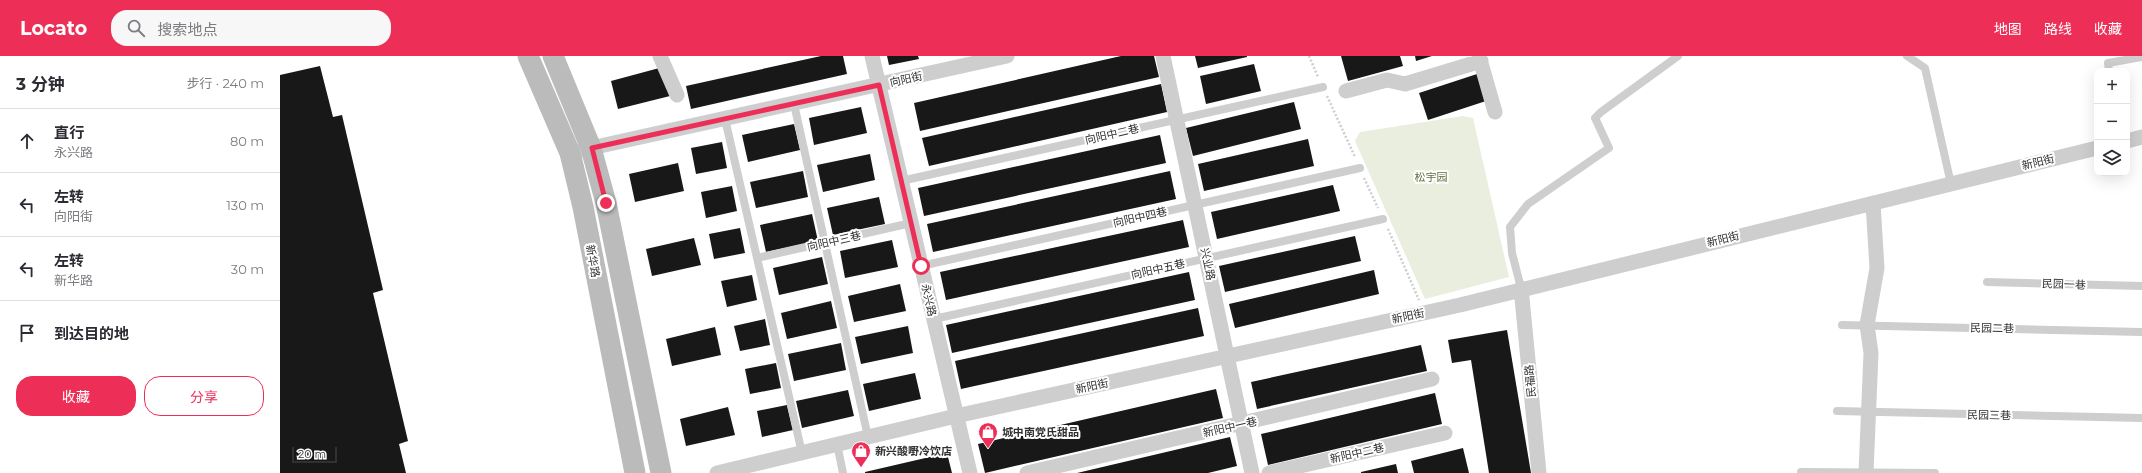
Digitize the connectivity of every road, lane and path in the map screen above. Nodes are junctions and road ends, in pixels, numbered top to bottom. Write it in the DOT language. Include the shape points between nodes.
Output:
graph roads {
  1 [pos="528,56"];
  2 [pos="553,56"];
  3 [pos="660,56"];
  4 [pos="872,56"];
  5 [pos="1007,56"];
  6 [pos="1163,56"];
  7 [pos="1309,56"];
  8 [pos="1678,56"];
  9 [pos="1906,56"];
  10 [pos="2142,57"];
  11 [pos="1480,59"];
  12 [pos="2109,68"];
  13 [pos="879,85"];
  14 [pos="1323,87"];
  15 [pos="1346,91"];
  16 [pos="677,95"];
  17 [pos="794,104"];
  18 [pos="1495,112"];
  19 [pos="724,119"];
  20 [pos="1177,119"];
  21 [pos="2142,137"];
  22 [pos="2130,140"];
  23 [pos="592,148"];
  24 [pos="2094,149"];
  25 [pos="570,154"];
  26 [pos="1360,168"];
  27 [pos="901,181"];
  28 [pos="1951,184"];
  29 [pos="1873,203"];
  30 [pos="1195,205"];
  31 [pos="583,208"];
  32 [pos="1383,219"];
  33 [pos="911,223"];
  34 [pos="825,242"];
  35 [pos="757,258"];
  36 [pos="1206,258"];
  37 [pos="921,266"];
  38 [pos="1987,282"];
  39 [pos="2142,286"];
  40 [pos="1521,288"];
  41 [pos="1425,312"];
  42 [pos="934,319"];
  43 [pos="1842,325"];
  44 [pos="1867,325"];
  45 [pos="2142,332"];
  46 [pos="1227,356"];
  47 [pos="1432,380"];
  48 [pos="1837,411"];
  49 [pos="1870,412"];
  50 [pos="956,416"];
  51 [pos="2142,418"];
  52 [pos="1242,424"];
  53 [pos="1445,433"];
  54 [pos="868,437"];
  55 [pos="837,444"];
  56 [pos="802,453"];
  57 [pos="1801,472"];
  58 [pos="634,473"];
  59 [pos="640,473"];
  60 [pos="661,473"];
  61 [pos="717,473"];
  62 [pos="844,473"];
  63 [pos="970,473"];
  64 [pos="1027,473"];
  65 [pos="1252,473"];
  66 [pos="1269,473"];
  67 [pos="1539,473"];
  68 [pos="1866,473"];
  69 [pos="1935,473"];
  1 -- 25 [label="street, 新华路"];
  2 -- 23 [label="street"];
  3 -- 16 [label="street"];
  4 -- 13 [label="street, 永兴路"];
  5 -- 13 [label="street, 向阳街"];
  6 -- 20 [label="street, 兴业路"];
  7 -- 14 [label="path"];
  8 -- 40 [label="lane" via="1595,118 1609,148 1528,204 1510,227 1512,253"];
  9 -- 28 [label="lane" via="1925,68"];
  10 -- 12 [label="lane" via="2108,62"];
  11 -- 15 [label="street" via="1405,84 1387,80"];
  11 -- 18 [label="street"];
  13 -- 17 [label="street, 向阳街"];
  13 -- 27 [label="street, 永兴路"];
  14 -- 20 [label="lane, 向阳中二巷"];
  14 -- 26 [label="path"];
  17 -- 19 [label="street, 向阳街"];
  17 -- 34 [label="lane"];
  19 -- 23 [label="street, 向阳街"];
  19 -- 35 [label="lane"];
  20 -- 27 [label="lane, 向阳中二巷"];
  20 -- 30 [label="street, 兴业路"];
  21 -- 22 [label="street"];
  23 -- 25 [label="street, 向阳街"];
  23 -- 60 [label="street" via="606,203"];
  24 -- 28 [label="street, 新阳街"];
  25 -- 31 [label="street, 新华路"];
  26 -- 30 [label="lane, 向阳中四巷"];
  26 -- 32 [label="path"];
  27 -- 33 [label="street, 永兴路"];
  28 -- 29 [label="street, 新阳街"];
  29 -- 40 [label="street, 新阳街"];
  29 -- 44 [label="street" via="1877,268"];
  30 -- 36 [label="street, 兴业路"];
  30 -- 37 [label="lane, 向阳中四巷"];
  31 -- 58 [label="street, 新华路"];
  31 -- 59 [label="street" via="613,313"];
  32 -- 36 [label="lane, 向阳中五巷"];
  32 -- 41 [label="path"];
  33 -- 34 [label="lane, 向阳中三巷"];
  33 -- 37 [label="street, 永兴路"];
  34 -- 35 [label="lane, 向阳中三巷"];
  34 -- 54 [label="lane"];
  35 -- 56 [label="lane"];
  36 -- 42 [label="lane, 向阳中五巷"];
  36 -- 46 [label="street, 兴业路"];
  37 -- 42 [label="street, 永兴路"];
  38 -- 39 [label="lane, 民园一巷"];
  40 -- 41 [label="street, 新阳街"];
  40 -- 67 [label="street, 民福路"];
  41 -- 46 [label="street, 新阳街"];
  42 -- 50 [label="street, 永兴路"];
  43 -- 44 [label="lane, 民园二巷"];
  44 -- 45 [label="lane, 民园二巷"];
  44 -- 49 [label="street" via="1871,353"];
  46 -- 50 [label="street, 新阳街"];
  46 -- 52 [label="street, 兴业路"];
  47 -- 52 [label="street, 新阳中一巷"];
  48 -- 49 [label="lane, 民园三巷"];
  49 -- 51 [label="lane, 民园三巷"];
  49 -- 68 [label="street"];
  50 -- 54 [label="street, 新阳街"];
  50 -- 63 [label="street, 永兴路"];
  52 -- 64 [label="street, 新阳中一巷"];
  52 -- 65 [label="street, 兴业路"];
  53 -- 66 [label="street, 新阳中二巷"];
  54 -- 55 [label="street, 新阳街"];
  55 -- 56 [label="street, 新阳街"];
  55 -- 62 [label="lane"];
  56 -- 61 [label="street, 新阳街"];
  57 -- 68 [label="lane"];
  68 -- 69 [label="lane"];
}
